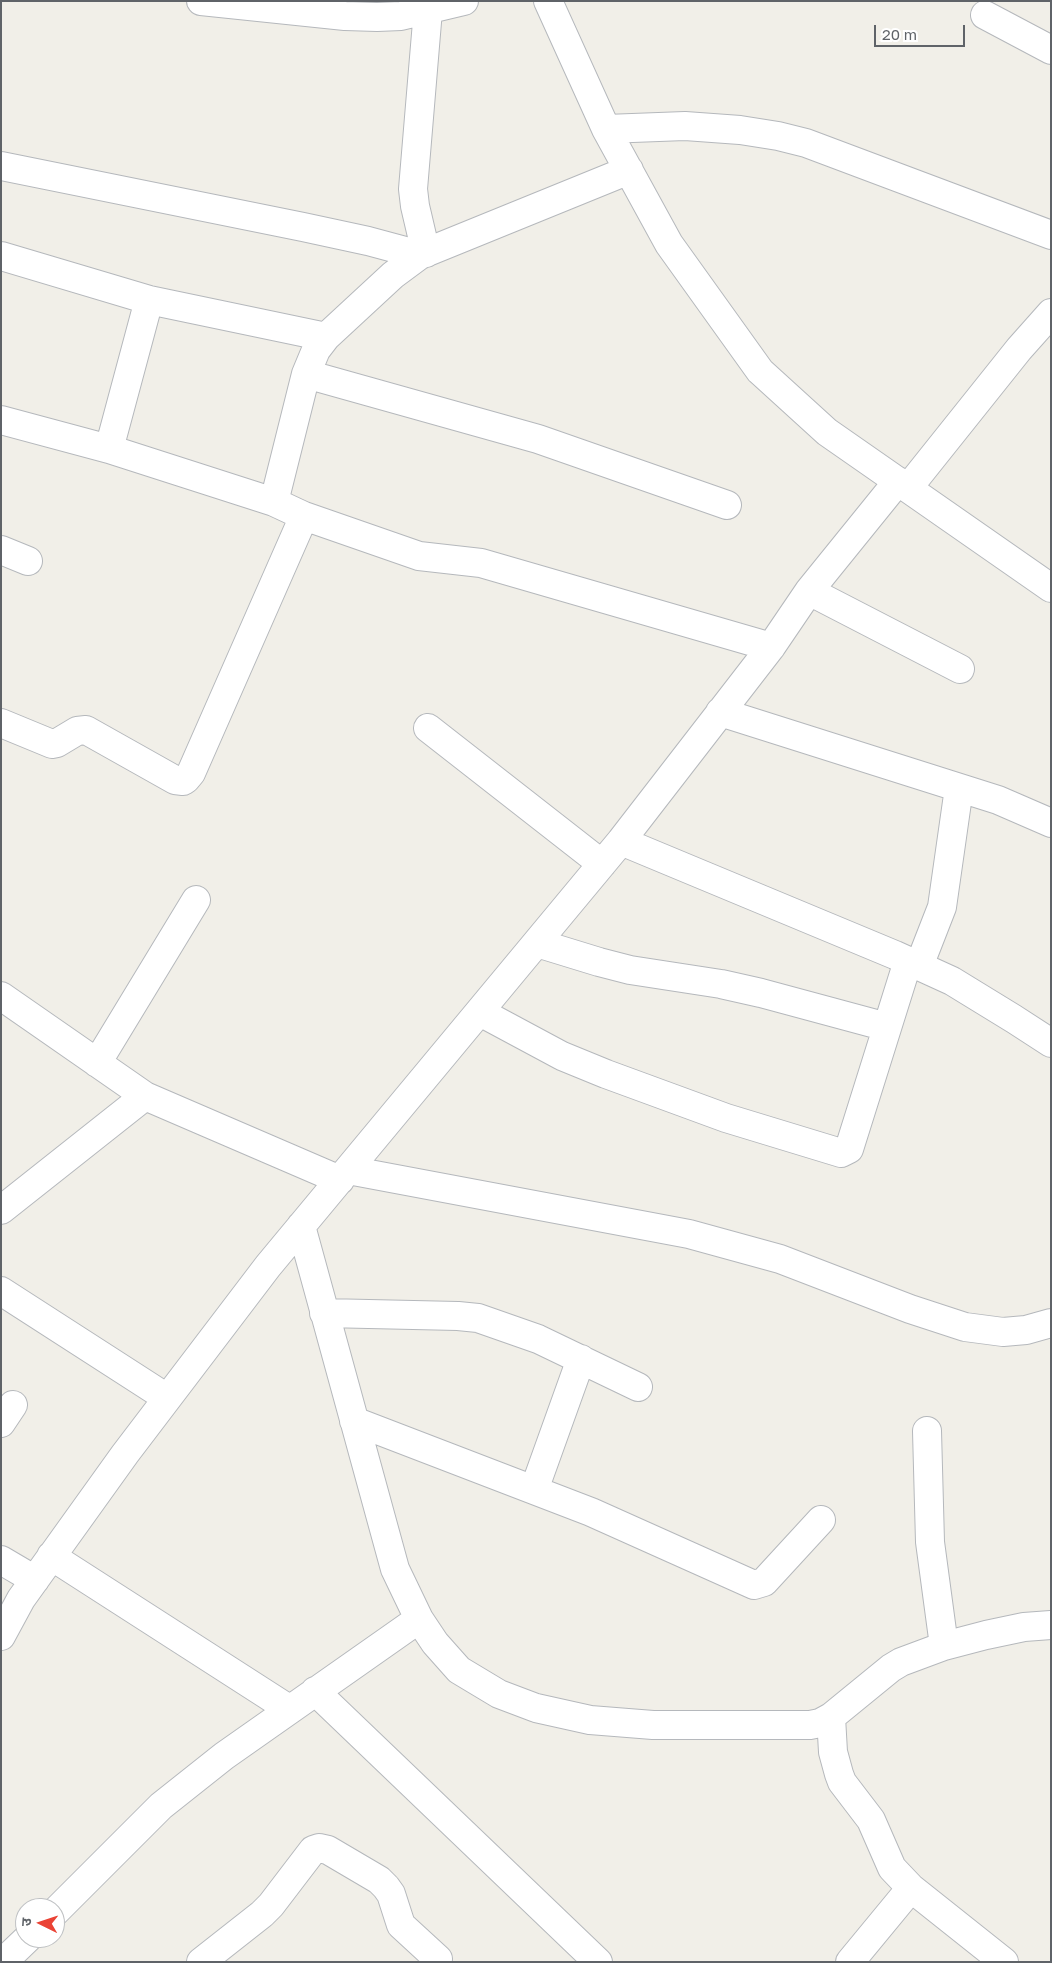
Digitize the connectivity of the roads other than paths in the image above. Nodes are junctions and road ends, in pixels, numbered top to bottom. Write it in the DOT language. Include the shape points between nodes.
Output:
graph roads {
  1 [pos="201,1"];
  2 [pos="464,1"];
  3 [pos="548,1"];
  4 [pos="428,10"];
  5 [pos="985,15"];
  6 [pos="1051,50"];
  7 [pos="606,129"];
  8 [pos="1,166"];
  9 [pos="629,170"];
  10 [pos="1051,235"];
  11 [pos="423,254"];
  12 [pos="1,256"];
  13 [pos="149,300"];
  14 [pos="1051,313"];
  15 [pos="326,337"];
  16 [pos="306,374"];
  17 [pos="1,420"];
  18 [pos="109,449"];
  19 [pos="903,485"];
  20 [pos="274,502"];
  21 [pos="727,505"];
  22 [pos="304,516"];
  23 [pos="1,550"];
  24 [pos="28,561"];
  25 [pos="1051,588"];
  26 [pos="809,591"];
  27 [pos="770,647"];
  28 [pos="960,669"];
  29 [pos="720,712"];
  30 [pos="1,723"];
  31 [pos="428,728"];
  32 [pos="959,788"];
  33 [pos="1051,823"];
  34 [pos="621,841"];
  35 [pos="602,864"];
  36 [pos="196,900"];
  37 [pos="537,943"];
  38 [pos="913,964"];
  39 [pos="1,996"];
  40 [pos="480,1012"];
  41 [pos="887,1027"];
  42 [pos="1051,1044"];
  43 [pos="97,1063"];
  44 [pos="145,1096"];
  45 [pos="344,1175"];
  46 [pos="1,1210"];
  47 [pos="302,1226"];
  48 [pos="1,1290"];
  49 [pos="324,1313"];
  50 [pos="1051,1323"];
  51 [pos="581,1360"];
  52 [pos="638,1386"];
  53 [pos="167,1398"];
  54 [pos="354,1421"];
  55 [pos="927,1431"];
  56 [pos="534,1490"];
  57 [pos="821,1520"];
  58 [pos="52,1556"];
  59 [pos="1,1560"];
  60 [pos="35,1580"];
  61 [pos="419,1618"];
  62 [pos="1051,1625"];
  63 [pos="1,1636"];
  64 [pos="944,1646"];
  65 [pos="315,1691"];
  66 [pos="290,1709"];
  67 [pos="831,1718"];
  68 [pos="911,1888"];
  69 [pos="65,1902"];
  70 [pos="18,1948"];
  71 [pos="438,1959"];
  72 [pos="3,1962"];
  73 [pos="201,1962"];
  74 [pos="598,1962"];
  75 [pos="850,1962"];
  76 [pos="1004,1962"];
  1 -- 4 [label="street" via="345,16 401,16"];
  2 -- 4 [label="street"];
  3 -- 7 [label="street"];
  4 -- 11 [label="street" via="414,189"];
  5 -- 6 [label="street"];
  7 -- 9 [label="street"];
  7 -- 10 [label="street" via="685,126 778,136 806,143"];
  8 -- 11 [label="street"];
  9 -- 11 [label="street"];
  9 -- 19 [label="street" via="669,244 760,371 826,432"];
  11 -- 15 [label="street" via="393,275"];
  12 -- 13 [label="street"];
  13 -- 15 [label="street"];
  13 -- 18 [label="street"];
  14 -- 19 [label="street"];
  15 -- 16 [label="street" via="316,350"];
  16 -- 20 [label="street"];
  16 -- 21 [label="street" via="538,439"];
  17 -- 18 [label="street"];
  18 -- 20 [label="street"];
  19 -- 25 [label="street"];
  19 -- 26 [label="street"];
  20 -- 22 [label="street"];
  22 -- 27 [label="street" via="419,556 481,563"];
  22 -- 30 [label="street" via="186,779 175,780 86,730 77,730 52,744"];
  23 -- 24 [label="street"];
  26 -- 27 [label="street"];
  26 -- 28 [label="street"];
  27 -- 29 [label="street"];
  29 -- 32 [label="street"];
  29 -- 34 [label="street"];
  31 -- 35 [label="street"];
  32 -- 33 [label="street" via="998,800"];
  32 -- 38 [label="street" via="942,907"];
  34 -- 35 [label="street"];
  34 -- 38 [label="street"];
  35 -- 37 [label="street"];
  36 -- 43 [label="street"];
  37 -- 40 [label="street"];
  37 -- 41 [label="street" via="606,964 760,993"];
  38 -- 41 [label="street"];
  38 -- 42 [label="street" via="952,981"];
  39 -- 43 [label="street"];
  40 -- 41 [label="street" via="562,1056 606,1074 726,1118 841,1153 849,1149"];
  40 -- 45 [label="street"];
  43 -- 44 [label="street"];
  44 -- 45 [label="street"];
  44 -- 46 [label="street"];
  45 -- 47 [label="street"];
  45 -- 50 [label="street" via="689,1234 780,1259 965,1327 1003,1332"];
  47 -- 49 [label="street"];
  47 -- 53 [label="street"];
  48 -- 53 [label="street"];
  49 -- 51 [label="street" via="478,1318 538,1339"];
  49 -- 54 [label="street"];
  51 -- 52 [label="street"];
  51 -- 56 [label="street"];
  53 -- 58 [label="street"];
  54 -- 56 [label="street"];
  54 -- 61 [label="street" via="395,1569"];
  55 -- 64 [label="street" via="930,1542"];
  56 -- 57 [label="street" via="754,1585 764,1582"];
  58 -- 60 [label="street"];
  58 -- 66 [label="street"];
  59 -- 60 [label="street"];
  60 -- 63 [label="street"];
  61 -- 65 [label="street"];
  61 -- 67 [label="street" via="435,1643 459,1670 499,1694 536,1708 590,1720 653,1725 797,1726"];
  62 -- 64 [label="street" via="1024,1627"];
  64 -- 67 [label="street" via="891,1668"];
  65 -- 66 [label="street"];
  65 -- 74 [label="street"];
  66 -- 69 [label="street" via="161,1806"];
  67 -- 68 [label="street" via="833,1752 842,1782 871,1820 892,1868"];
  68 -- 75 [label="street"];
  68 -- 76 [label="street"];
  70 -- 72 [label="street"];
  71 -- 73 [label="street" via="401,1925 391,1894 379,1880 319,1848 312,1850 262,1914"];
}
